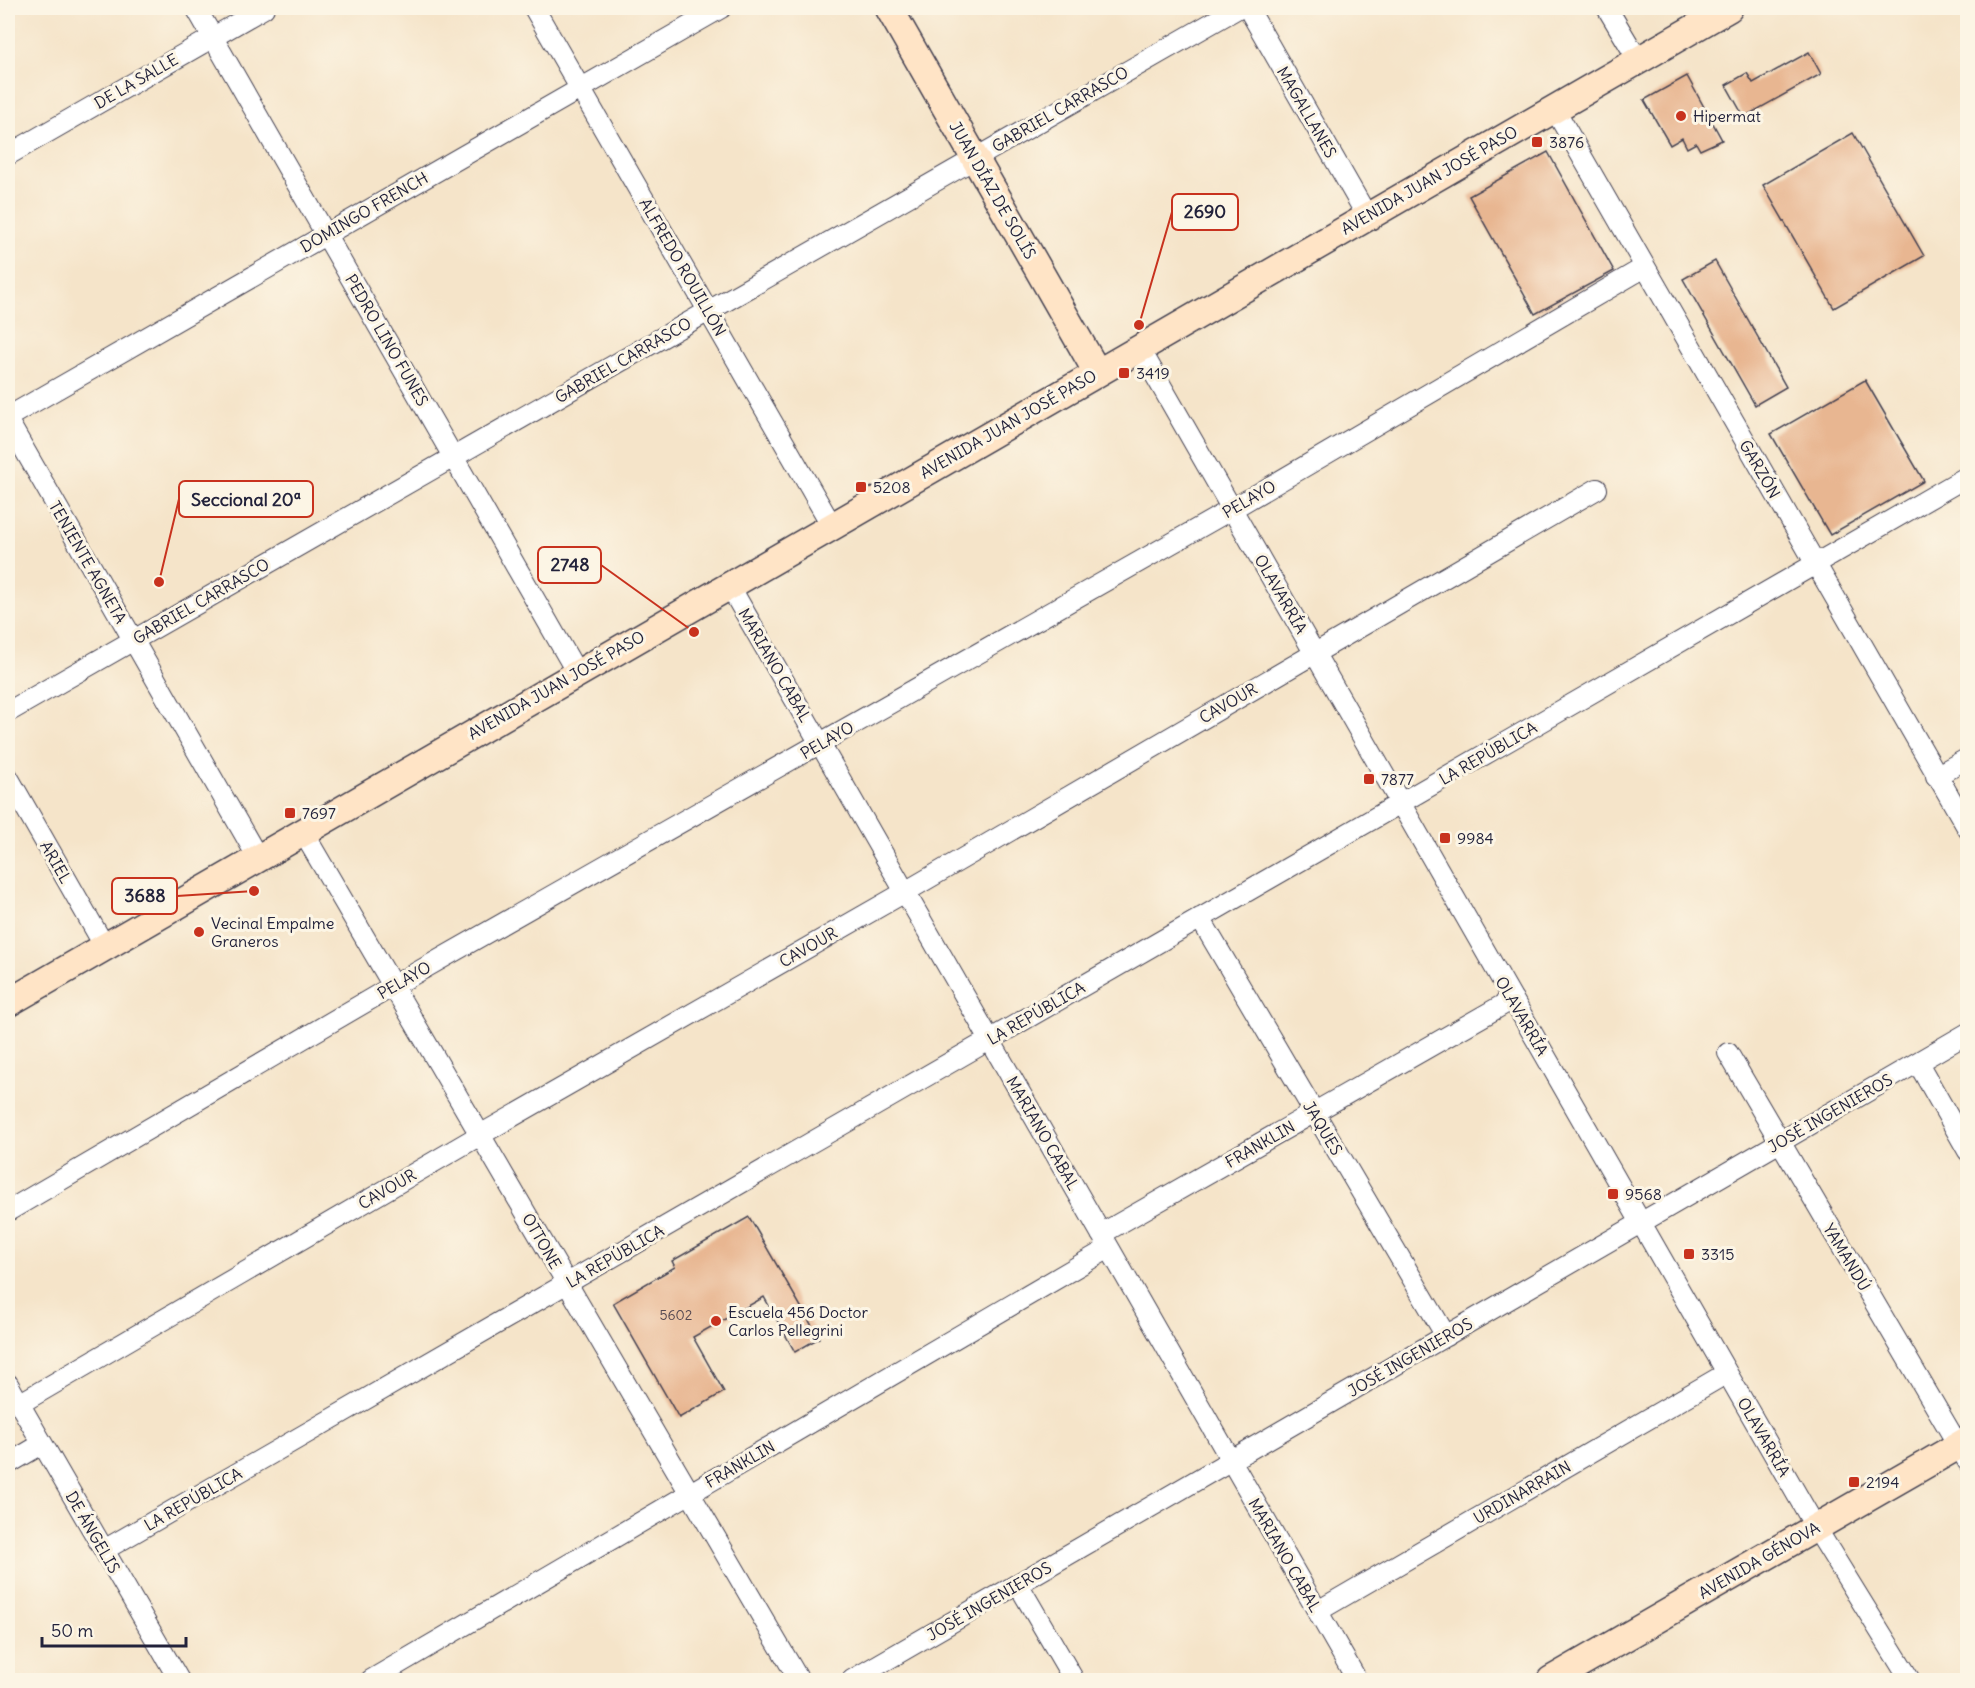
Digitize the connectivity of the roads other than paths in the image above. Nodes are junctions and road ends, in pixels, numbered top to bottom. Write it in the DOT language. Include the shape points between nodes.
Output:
graph roads {
  1 [pos="196,8"];
  2 [pos="264,8"];
  3 [pos="534,8"];
  4 [pos="721,8"];
  5 [pos="889,8"];
  6 [pos="1238,8"];
  7 [pos="1248,8"];
  8 [pos="1607,8"];
  9 [pos="1729,8"];
  10 [pos="213,37"];
  11 [pos="1638,60"];
  12 [pos="580,88"];
  13 [pos="1554,108"];
  14 [pos="8,155"];
  15 [pos="975,158"];
  16 [pos="1367,216"];
  17 [pos="326,234"];
  18 [pos="1645,267"];
  19 [pos="708,311"];
  20 [pos="1139,347"];
  21 [pos="1097,372"];
  22 [pos="8,417"];
  23 [pos="8,422"];
  24 [pos="453,457"];
  25 [pos="1968,476"];
  26 [pos="1597,489"];
  27 [pos="1232,509"];
  28 [pos="832,526"];
  29 [pos="1815,564"];
  30 [pos="729,585"];
  31 [pos="133,640"];
  32 [pos="1314,652"];
  33 [pos="577,673"];
  34 [pos="8,712"];
  35 [pos="820,743"];
  36 [pos="1968,758"];
  37 [pos="1936,776"];
  38 [pos="8,777"];
  39 [pos="1400,803"];
  40 [pos="1968,829"];
  41 [pos="303,832"];
  42 [pos="258,858"];
  43 [pos="905,892"];
  44 [pos="1200,918"];
  45 [pos="105,947"];
  46 [pos="393,986"];
  47 [pos="1513,999"];
  48 [pos="8,1003"];
  49 [pos="1968,1033"];
  50 [pos="990,1040"];
  51 [pos="1728,1053"];
  52 [pos="1918,1063"];
  53 [pos="1314,1113"];
  54 [pos="480,1135"];
  55 [pos="1779,1143"];
  56 [pos="1968,1150"];
  57 [pos="8,1211"];
  58 [pos="1641,1223"];
  59 [pos="1105,1241"];
  60 [pos="567,1284"];
  61 [pos="1446,1336"];
  62 [pos="1727,1373"];
  63 [pos="8,1384"];
  64 [pos="19,1404"];
  65 [pos="42,1444"];
  66 [pos="1964,1449"];
  67 [pos="1231,1461"];
  68 [pos="8,1464"];
  69 [pos="690,1494"];
  70 [pos="1816,1528"];
  71 [pos="104,1550"];
  72 [pos="1018,1584"];
  73 [pos="1318,1611"];
  74 [pos="175,1679"];
  75 [pos="371,1680"];
  76 [pos="799,1680"];
  77 [pos="852,1680"];
  78 [pos="1074,1680"];
  79 [pos="1358,1680"];
  80 [pos="1551,1680"];
  81 [pos="1910,1680"];
  1 -- 10 [label="street, PEDRO LINO FUNES"];
  2 -- 10 [label="street, DE LA SALLE"];
  3 -- 12 [label="street, ALFREDO ROUILLÓN"];
  4 -- 12 [label="street, DOMINGO FRENCH"];
  5 -- 15 [label="main road, JUAN DÍAZ DE SOLÍS"];
  6 -- 15 [label="street, GABRIEL CARRASCO"];
  7 -- 16 [label="street, MAGALLANES"];
  8 -- 11 [label="street"];
  9 -- 11 [label="main road, AVENIDA JUAN JOSÉ PASO"];
  10 -- 14 [label="street, DE LA SALLE"];
  10 -- 17 [label="street, PEDRO LINO FUNES"];
  11 -- 13 [label="main road, AVENIDA JUAN JOSÉ PASO"];
  12 -- 17 [label="street, DOMINGO FRENCH"];
  12 -- 19 [label="street, ALFREDO ROUILLÓN"];
  13 -- 16 [label="main road, AVENIDA JUAN JOSÉ PASO"];
  13 -- 18 [label="street, GARZÓN"];
  15 -- 19 [label="street, GABRIEL CARRASCO"];
  15 -- 21 [label="main road, JUAN DÍAZ DE SOLÍS"];
  16 -- 20 [label="main road, AVENIDA JUAN JOSÉ PASO"];
  17 -- 22 [label="street, DOMINGO FRENCH"];
  17 -- 24 [label="street, PEDRO LINO FUNES"];
  18 -- 27 [label="street, PELAYO"];
  18 -- 29 [label="street, GARZÓN"];
  19 -- 24 [label="street, GABRIEL CARRASCO"];
  19 -- 28 [label="street, ALFREDO ROUILLÓN"];
  20 -- 21 [label="main road, AVENIDA JUAN JOSÉ PASO"];
  20 -- 27 [label="street, OLAVARRÍA"];
  21 -- 28 [label="main road, AVENIDA JUAN JOSÉ PASO"];
  23 -- 31 [label="street, TENIENTE AGNETA"];
  24 -- 31 [label="street, GABRIEL CARRASCO"];
  24 -- 33 [label="street, PEDRO LINO FUNES"];
  25 -- 29 [label="street, LA REPÚBLICA"];
  26 -- 32 [label="street, CAVOUR"];
  27 -- 32 [label="street, OLAVARRÍA"];
  27 -- 35 [label="street, PELAYO"];
  28 -- 30 [label="main road, AVENIDA JUAN JOSÉ PASO"];
  29 -- 37 [label="street, GARZÓN"];
  29 -- 39 [label="street, LA REPÚBLICA"];
  30 -- 33 [label="main road, AVENIDA JUAN JOSÉ PASO"];
  30 -- 35 [label="street, MARIANO CABAL"];
  31 -- 34 [label="street, GABRIEL CARRASCO"];
  31 -- 42 [label="street, TENIENTE AGNETA"];
  32 -- 39 [label="street, OLAVARRÍA"];
  32 -- 43 [label="street, CAVOUR"];
  33 -- 41 [label="main road, AVENIDA JUAN JOSÉ PASO"];
  35 -- 43 [label="street, MARIANO CABAL"];
  35 -- 46 [label="street, PELAYO"];
  36 -- 37 [label="street"];
  37 -- 40 [label="street, GARZÓN"];
  38 -- 45 [label="street, ARIEL"];
  39 -- 44 [label="street, LA REPÚBLICA"];
  39 -- 47 [label="street, OLAVARRÍA"];
  41 -- 42 [label="main road, AVENIDA JUAN JOSÉ PASO"];
  41 -- 46 [label="street, OTTONE"];
  42 -- 45 [label="main road, AVENIDA JUAN JOSÉ PASO"];
  43 -- 50 [label="street, MARIANO CABAL"];
  43 -- 54 [label="street, CAVOUR"];
  44 -- 50 [label="street, LA REPÚBLICA"];
  44 -- 53 [label="street, JAQUES"];
  45 -- 48 [label="main road, AVENIDA JUAN JOSÉ PASO"];
  46 -- 54 [label="street, OTTONE"];
  46 -- 57 [label="street, PELAYO"];
  47 -- 53 [label="street, FRANKLIN"];
  47 -- 58 [label="street, OLAVARRÍA"];
  49 -- 52 [label="street, JOSÉ INGENIEROS"];
  50 -- 59 [label="street, MARIANO CABAL"];
  50 -- 60 [label="street, LA REPÚBLICA"];
  51 -- 55 [label="street, YAMANDÚ"];
  52 -- 55 [label="street, JOSÉ INGENIEROS"];
  52 -- 56 [label="street"];
  53 -- 59 [label="street, FRANKLIN"];
  53 -- 61 [label="street, JAQUES"];
  54 -- 60 [label="street, OTTONE"];
  54 -- 64 [label="street, CAVOUR"];
  55 -- 58 [label="street, JOSÉ INGENIEROS"];
  55 -- 66 [label="street, YAMANDÚ"];
  58 -- 61 [label="street, JOSÉ INGENIEROS"];
  58 -- 62 [label="street, OLAVARRÍA"];
  59 -- 67 [label="street, MARIANO CABAL"];
  59 -- 69 [label="street, FRANKLIN"];
  60 -- 69 [label="street, OTTONE"];
  60 -- 71 [label="street, LA REPÚBLICA"];
  61 -- 67 [label="street, JOSÉ INGENIEROS"];
  62 -- 70 [label="street, OLAVARRÍA"];
  62 -- 73 [label="street, URDINARRAIN"];
  63 -- 64 [label="street, DE ÁNGELIS"];
  64 -- 65 [label="street, DE ÁNGELIS"];
  65 -- 68 [label="street"];
  65 -- 71 [label="street, DE ÁNGELIS"];
  66 -- 70 [label="main road, AVENIDA GÉNOVA"];
  67 -- 72 [label="street, JOSÉ INGENIEROS"];
  67 -- 73 [label="street, MARIANO CABAL"];
  69 -- 75 [label="street, FRANKLIN"];
  69 -- 76 [label="street, OTTONE"];
  70 -- 80 [label="main road, AVENIDA GÉNOVA"];
  70 -- 81 [label="street, OLAVARRÍA"];
  71 -- 74 [label="street, DE ÁNGELIS"];
  72 -- 77 [label="street, JOSÉ INGENIEROS"];
  72 -- 78 [label="street"];
  73 -- 79 [label="street, MARIANO CABAL"];
}
